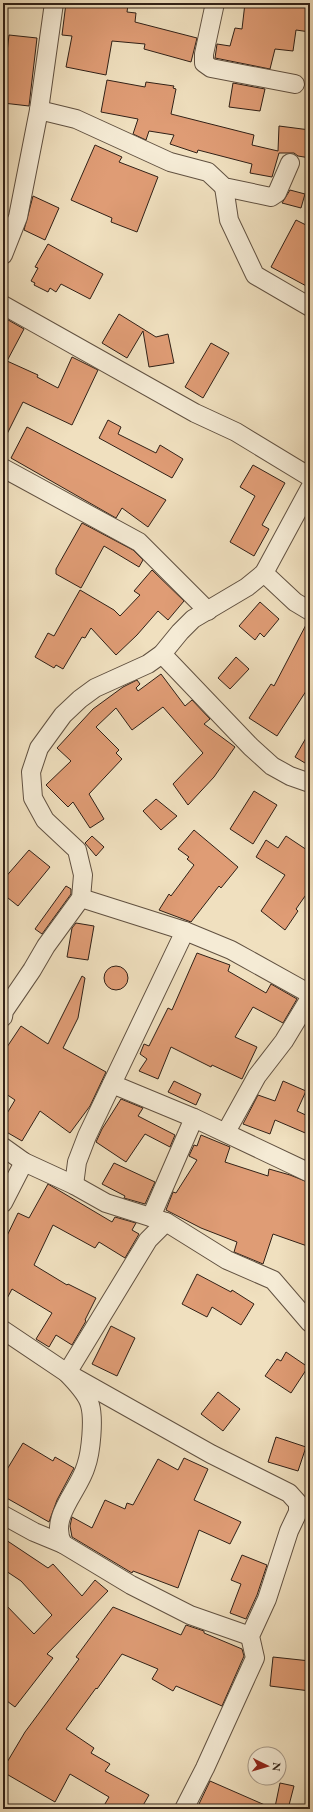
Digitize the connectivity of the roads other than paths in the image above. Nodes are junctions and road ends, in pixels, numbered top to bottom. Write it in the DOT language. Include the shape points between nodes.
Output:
graph roads {
  1 [pos="54,3"];
  2 [pos="215,3"];
  3 [pos="295,84"];
  4 [pos="39,110"];
  5 [pos="290,163"];
  6 [pos="224,187"];
  7 [pos="3,255"];
  8 [pos="3,305"];
  9 [pos="310,307"];
  10 [pos="3,468"];
  11 [pos="310,477"];
  12 [pos="310,488"];
  13 [pos="264,572"];
  14 [pos="208,611"];
  15 [pos="310,611"];
  16 [pos="162,654"];
  17 [pos="310,783"];
  18 [pos="81,898"];
  19 [pos="186,931"];
  20 [pos="310,994"];
  21 [pos="310,998"];
  22 [pos="3,1011"];
  23 [pos="3,1017"];
  24 [pos="112,1084"];
  25 [pos="194,1118"];
  26 [pos="226,1132"];
  27 [pos="3,1147"];
  28 [pos="24,1162"];
  29 [pos="310,1173"];
  30 [pos="74,1185"];
  31 [pos="3,1203"];
  32 [pos="158,1220"];
  33 [pos="310,1323"];
  34 [pos="3,1330"];
  35 [pos="67,1373"];
  36 [pos="304,1512"];
  37 [pos="3,1515"];
  38 [pos="63,1544"];
  39 [pos="250,1636"];
  40 [pos="184,1809"];
  1 -- 4 [label="street"];
  2 -- 3 [label="street" via="204,63 211,68"];
  4 -- 6 [label="street" via="76,119 170,162 208,172"];
  4 -- 7 [label="street" via="18,217"];
  5 -- 6 [label="street" via="277,193 271,197"];
  6 -- 9 [label="street" via="229,220 255,276"];
  8 -- 11 [label="street" via="195,413 236,432"];
  10 -- 14 [label="street" via="139,542"];
  12 -- 13 [label="street"];
  13 -- 14 [label="street" via="247,587"];
  13 -- 15 [label="street" via="295,602"];
  14 -- 16 [label="street" via="184,628"];
  16 -- 17 [label="street" via="272,766"];
  16 -- 18 [label="street" via="148,664 95,688 74,704 39,748 31,772 33,798 45,820 77,850 83,875"];
  18 -- 19 [label="street"];
  18 -- 22 [label="street"];
  19 -- 20 [label="street" via="231,950"];
  19 -- 24 [label="street"];
  21 -- 26 [label="street" via="284,1040 257,1076"];
  22 -- 23 [label="street"];
  24 -- 25 [label="street"];
  24 -- 30 [label="street" via="77,1162"];
  25 -- 26 [label="street"];
  25 -- 32 [label="street"];
  26 -- 29 [label="street"];
  27 -- 28 [label="street"];
  28 -- 30 [label="street"];
  28 -- 31 [label="street"];
  30 -- 32 [label="street" via="106,1203"];
  32 -- 33 [label="street" via="227,1260 274,1280"];
  32 -- 35 [label="street"];
  34 -- 35 [label="street"];
  35 -- 36 [label="street" via="211,1454 289,1492"];
  35 -- 38 [label="street" via="87,1398 91,1420 87,1465 58,1525"];
  36 -- 39 [label="street" via="289,1531 267,1599"];
  37 -- 38 [label="street"];
  38 -- 39 [label="street" via="131,1585 190,1615"];
  39 -- 40 [label="street" via="255,1658"];
}
